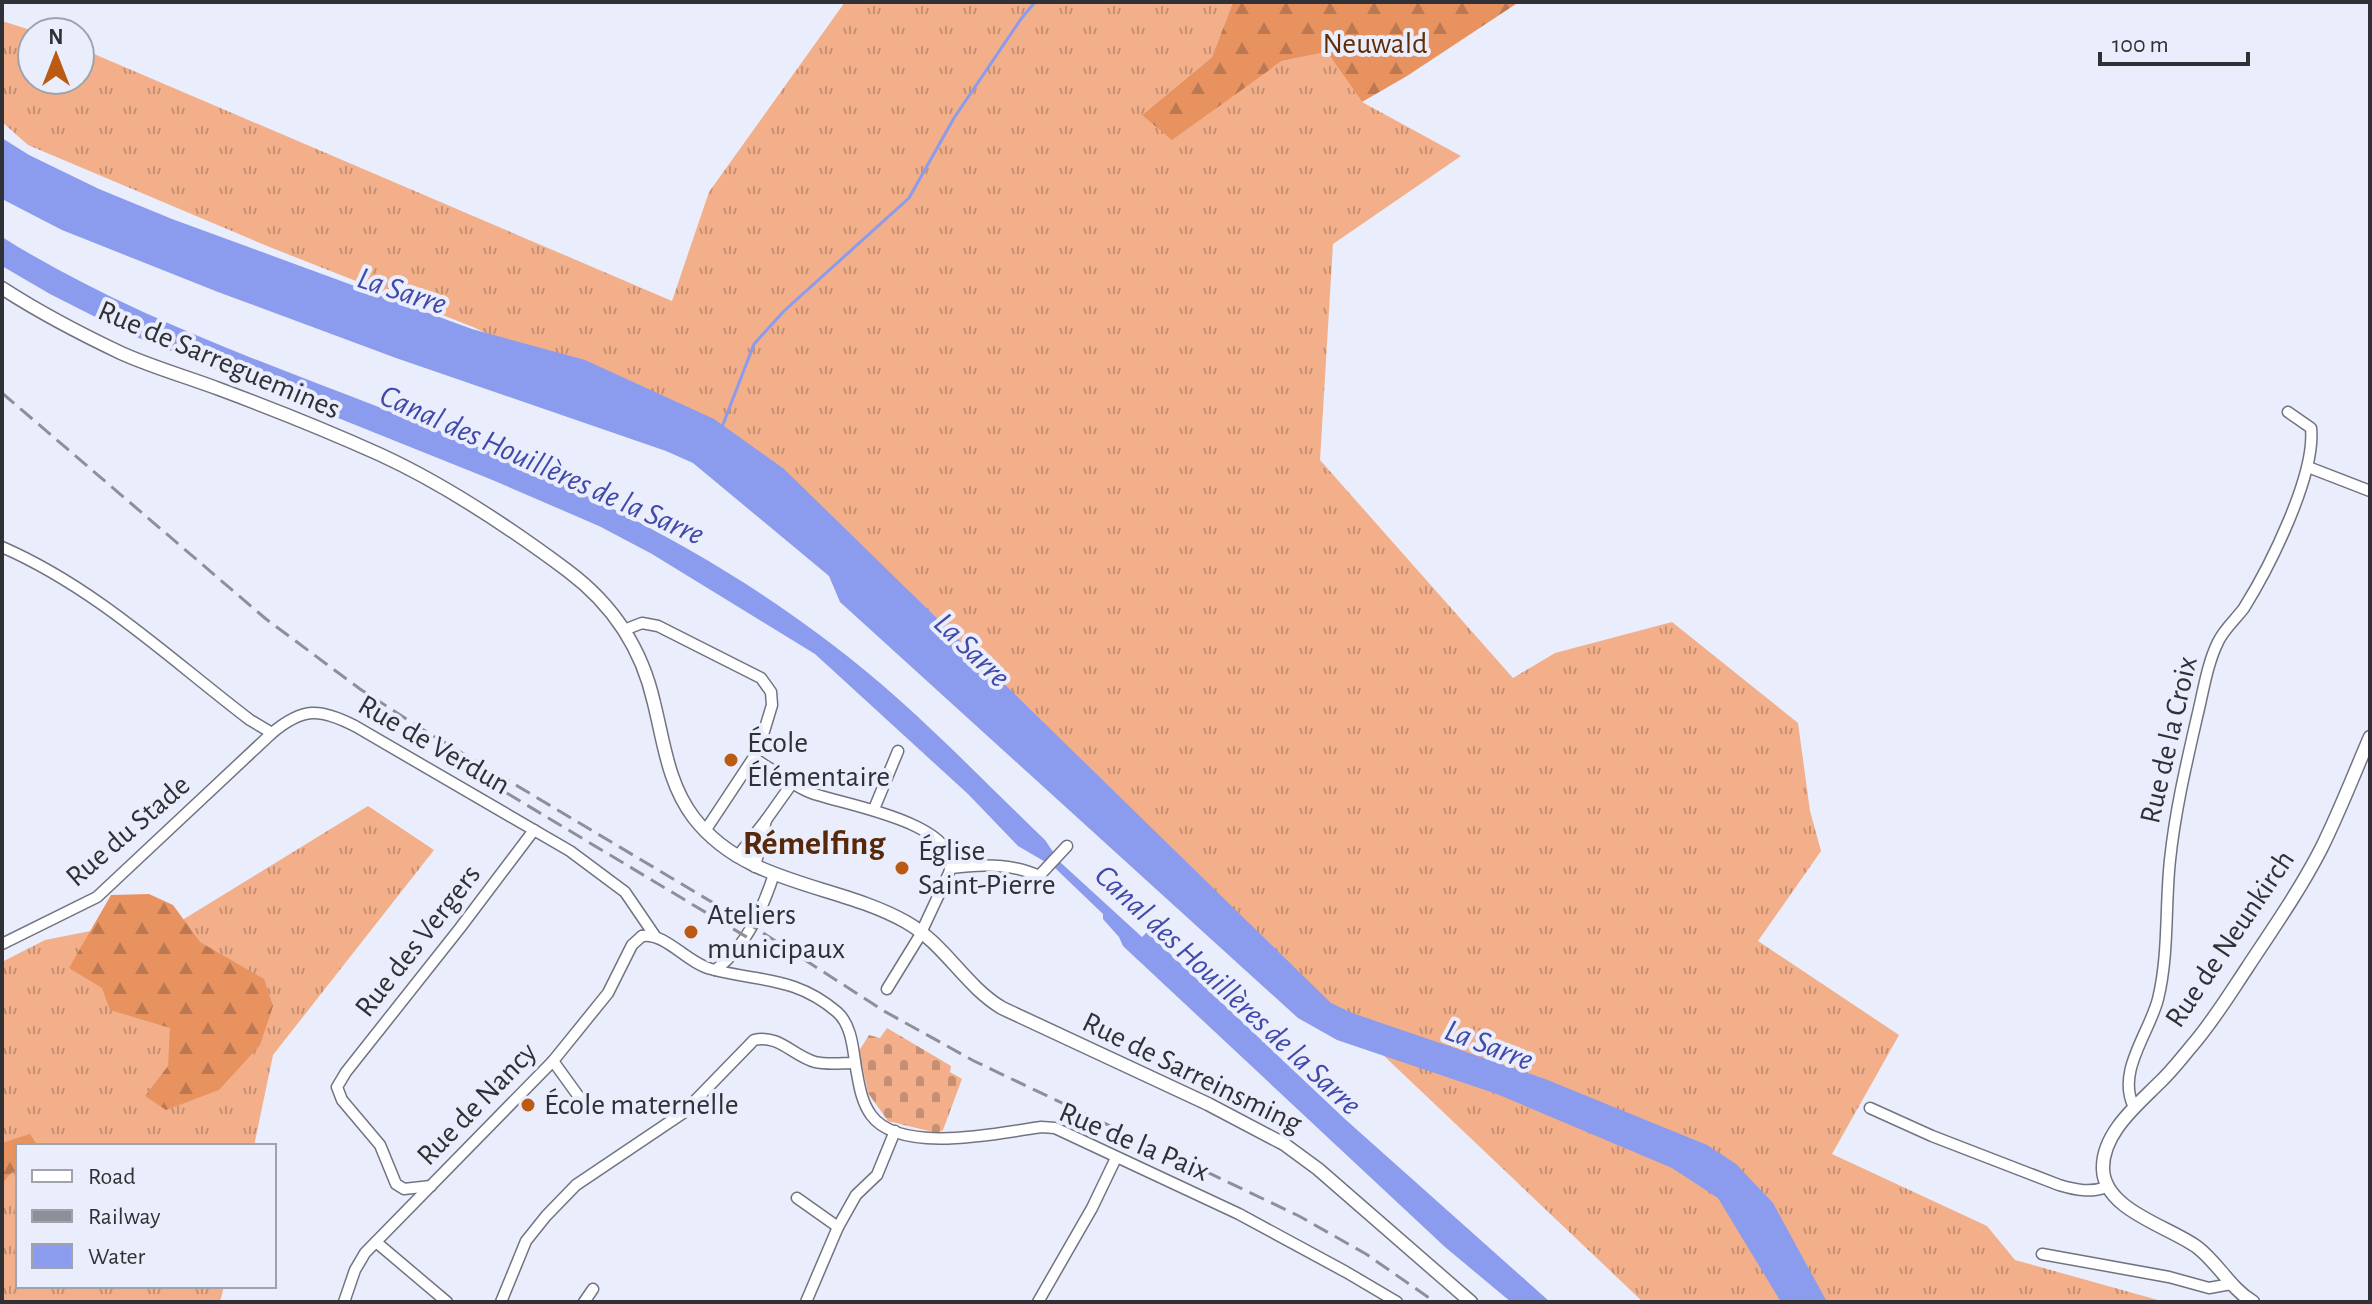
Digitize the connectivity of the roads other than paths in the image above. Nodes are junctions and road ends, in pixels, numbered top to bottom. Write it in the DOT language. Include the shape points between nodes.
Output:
graph roads {
  1 [pos="2,288"];
  2 [pos="2288,412"];
  3 [pos="2308,467"];
  4 [pos="2370,491"];
  5 [pos="2,547"];
  6 [pos="624,630"];
  7 [pos="272,733"];
  8 [pos="2370,737"];
  9 [pos="898,751"];
  10 [pos="755,759"];
  11 [pos="793,782"];
  12 [pos="874,809"];
  13 [pos="766,820"];
  14 [pos="534,830"];
  15 [pos="705,831"];
  16 [pos="1065,848"];
  17 [pos="737,857"];
  18 [pos="755,867"];
  19 [pos="951,868"];
  20 [pos="774,874"];
  21 [pos="637,907"];
  22 [pos="921,931"];
  23 [pos="642,936"];
  24 [pos="655,936"];
  25 [pos="2,944"];
  26 [pos="736,949"];
  27 [pos="715,970"];
  28 [pos="734,973"];
  29 [pos="887,989"];
  30 [pos="553,1061"];
  31 [pos="855,1063"];
  32 [pos="2134,1107"];
  33 [pos="587,1108"];
  34 [pos="1870,1108"];
  35 [pos="895,1131"];
  36 [pos="1116,1158"];
  37 [pos="431,1186"];
  38 [pos="2107,1187"];
  39 [pos="797,1198"];
  40 [pos="838,1227"];
  41 [pos="386,1231"];
  42 [pos="376,1242"];
  43 [pos="393,1254"];
  44 [pos="2042,1254"];
  45 [pos="2231,1284"];
  46 [pos="593,1289"];
  47 [pos="344,1302"];
  48 [pos="447,1302"];
  49 [pos="501,1302"];
  50 [pos="584,1302"];
  51 [pos="806,1302"];
  52 [pos="1038,1302"];
  53 [pos="1397,1302"];
  54 [pos="1471,1302"];
  55 [pos="2253,1302"];
  1 -- 6 [label="street, Rue de Sarreguemines" via="122,354 233,394 417,473 568,571"];
  2 -- 3 [label="street, Rue de la Croix" via="2311,428"];
  3 -- 4 [label="street"];
  3 -- 32 [label="street, Rue de la Croix" via="2244,608 2219,640 2202,694 2170,861 2163,977 2130,1072 2127,1094"];
  5 -- 7 [label="street" via="110,610"];
  6 -- 10 [label="street" via="653,624 761,678 772,705"];
  6 -- 15 [label="street, Rue de Sarreguemines" via="649,683 672,777"];
  7 -- 14 [label="street, Rue de Verdun" via="304,714 333,715"];
  7 -- 25 [label="street, Rue du Stade" via="97,897"];
  8 -- 32 [label="street, Rue de Neunkirch" via="2320,850 2268,936 2203,1033"];
  9 -- 12 [label="street"];
  10 -- 11 [label="street"];
  10 -- 15 [label="street"];
  11 -- 12 [label="street" via="809,792"];
  11 -- 13 [label="street"];
  12 -- 19 [label="street" via="927,833 942,846"];
  13 -- 17 [label="street"];
  13 -- 18 [label="street"];
  14 -- 21 [label="street, Rue de Verdun" via="617,885"];
  14 -- 37 [label="street, Rue des Vergers" via="337,1089 376,1139 396,1184 404,1189"];
  15 -- 17 [label="street, Rue de Sarreguemines"];
  16 -- 19 [label="street" via="1041,873 994,866"];
  17 -- 18 [label="street, Rue de Sarreguemines"];
  18 -- 20 [label="street, Rue de Sarreguemines"];
  19 -- 22 [label="street"];
  20 -- 22 [label="street, Rue de Sarreguemines" via="892,915"];
  20 -- 26 [label="street" via="762,908"];
  21 -- 23 [label="street"];
  21 -- 24 [label="street, Rue de Verdun"];
  22 -- 29 [label="street"];
  22 -- 54 [label="street, Rue de Sarreinsming" via="1002,1008 1284,1144"];
  23 -- 24 [label="street"];
  23 -- 30 [label="street, Rue de Nancy" via="608,993"];
  24 -- 27 [label="street, Rue de la Paix"];
  26 -- 27 [label="street"];
  26 -- 28 [label="street"];
  27 -- 28 [label="street, Rue de la Paix"];
  28 -- 31 [label="street, Rue de la Paix" via="791,985 838,1012 847,1026"];
  30 -- 33 [label="street"];
  30 -- 37 [label="street, Rue de Nancy"];
  31 -- 35 [label="street, Rue de la Paix" via="870,1113"];
  31 -- 49 [label="street" via="813,1062 777,1041 754,1040 683,1113 576,1185 546,1216 526,1241"];
  32 -- 38 [label="street, Rue de Neunkirch" via="2105,1152"];
  34 -- 38 [label="street" via="2077,1191"];
  35 -- 36 [label="street, Rue de la Paix" via="939,1140 1047,1126"];
  35 -- 40 [label="street" via="877,1175 856,1195"];
  36 -- 52 [label="street"];
  36 -- 53 [label="street, Rue de la Paix" via="1239,1214"];
  37 -- 41 [label="street, Rue de Nancy"];
  38 -- 45 [label="street" via="2129,1209 2197,1247"];
  39 -- 40 [label="street"];
  40 -- 51 [label="street"];
  41 -- 42 [label="street, Rue de Nancy"];
  41 -- 43 [label="street"];
  42 -- 43 [label="street"];
  42 -- 47 [label="street, Rue de Nancy" via="355,1270"];
  43 -- 48 [label="street"];
  44 -- 45 [label="street" via="2209,1288"];
  45 -- 55 [label="street"];
  46 -- 50 [label="street"];
}
